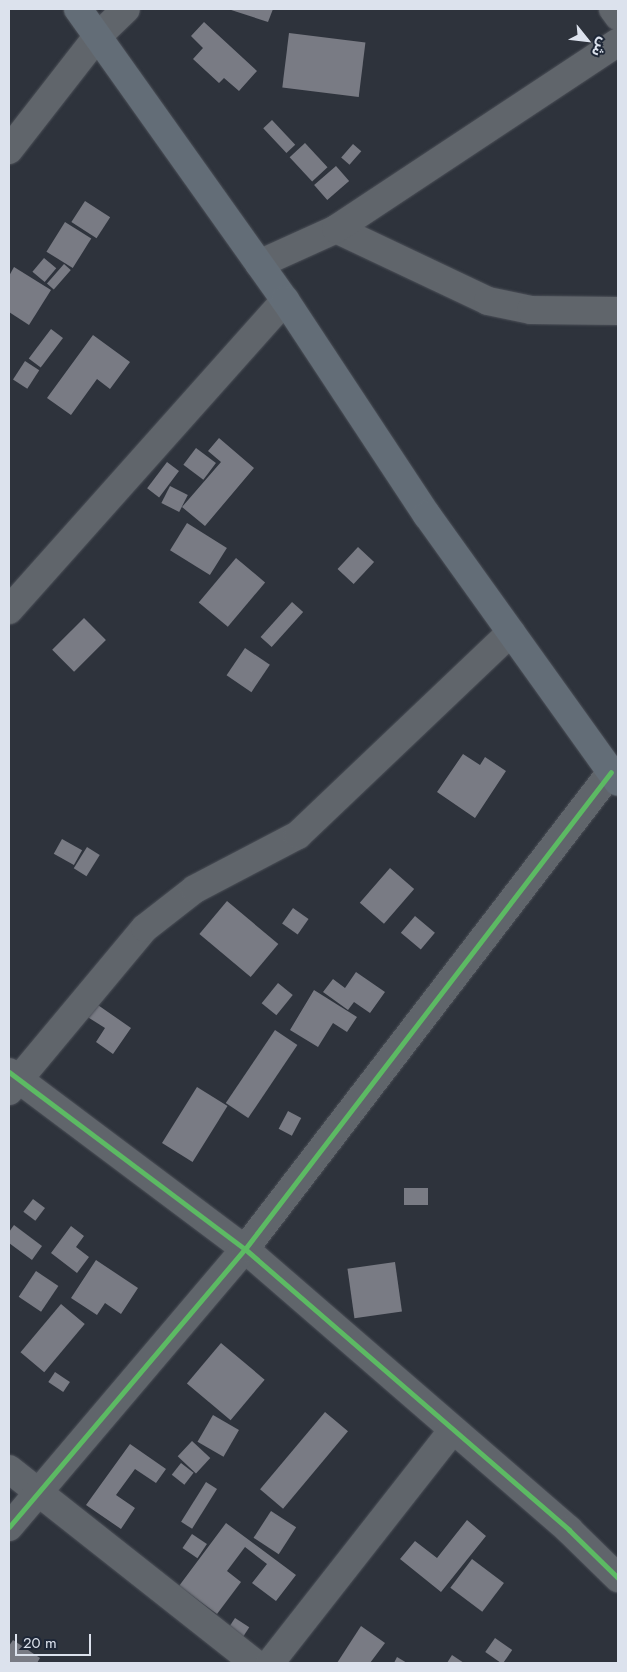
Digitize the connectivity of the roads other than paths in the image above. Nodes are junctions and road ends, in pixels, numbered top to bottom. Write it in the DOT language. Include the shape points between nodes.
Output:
graph roads {
  1 [pos="78,9"];
  2 [pos="126,9"];
  3 [pos="613,9"];
  4 [pos="618,16"];
  5 [pos="97,37"];
  6 [pos="618,42"];
  7 [pos="9,150"];
  8 [pos="336,229"];
  9 [pos="259,264"];
  10 [pos="285,300"];
  11 [pos="618,311"];
  12 [pos="9,610"];
  13 [pos="511,632"];
  14 [pos="614,777"];
  15 [pos="12,1081"];
  16 [pos="245,1249"];
  17 [pos="454,1430"];
  18 [pos="9,1469"];
  19 [pos="38,1493"];
  20 [pos="9,1526"];
  21 [pos="618,1578"];
  22 [pos="255,1663"];
  23 [pos="270,1663"];
  1 -- 5 [label="main road"];
  2 -- 5 [label="street"];
  3 -- 4 [label="street"];
  5 -- 7 [label="street"];
  5 -- 9 [label="main road"];
  6 -- 8 [label="street"];
  8 -- 9 [label="street"];
  8 -- 11 [label="street" via="488,301 531,310"];
  9 -- 10 [label="main road"];
  10 -- 12 [label="street"];
  10 -- 13 [label="main road" via="427,515"];
  13 -- 14 [label="main road"];
  13 -- 15 [label="street" via="298,835 195,889 145,928"];
  14 -- 16 [label="street"];
  15 -- 16 [label="street"];
  16 -- 17 [label="street"];
  16 -- 19 [label="street"];
  17 -- 21 [label="street"];
  17 -- 23 [label="street"];
  18 -- 19 [label="street"];
  19 -- 20 [label="street"];
  19 -- 22 [label="street"];
}
